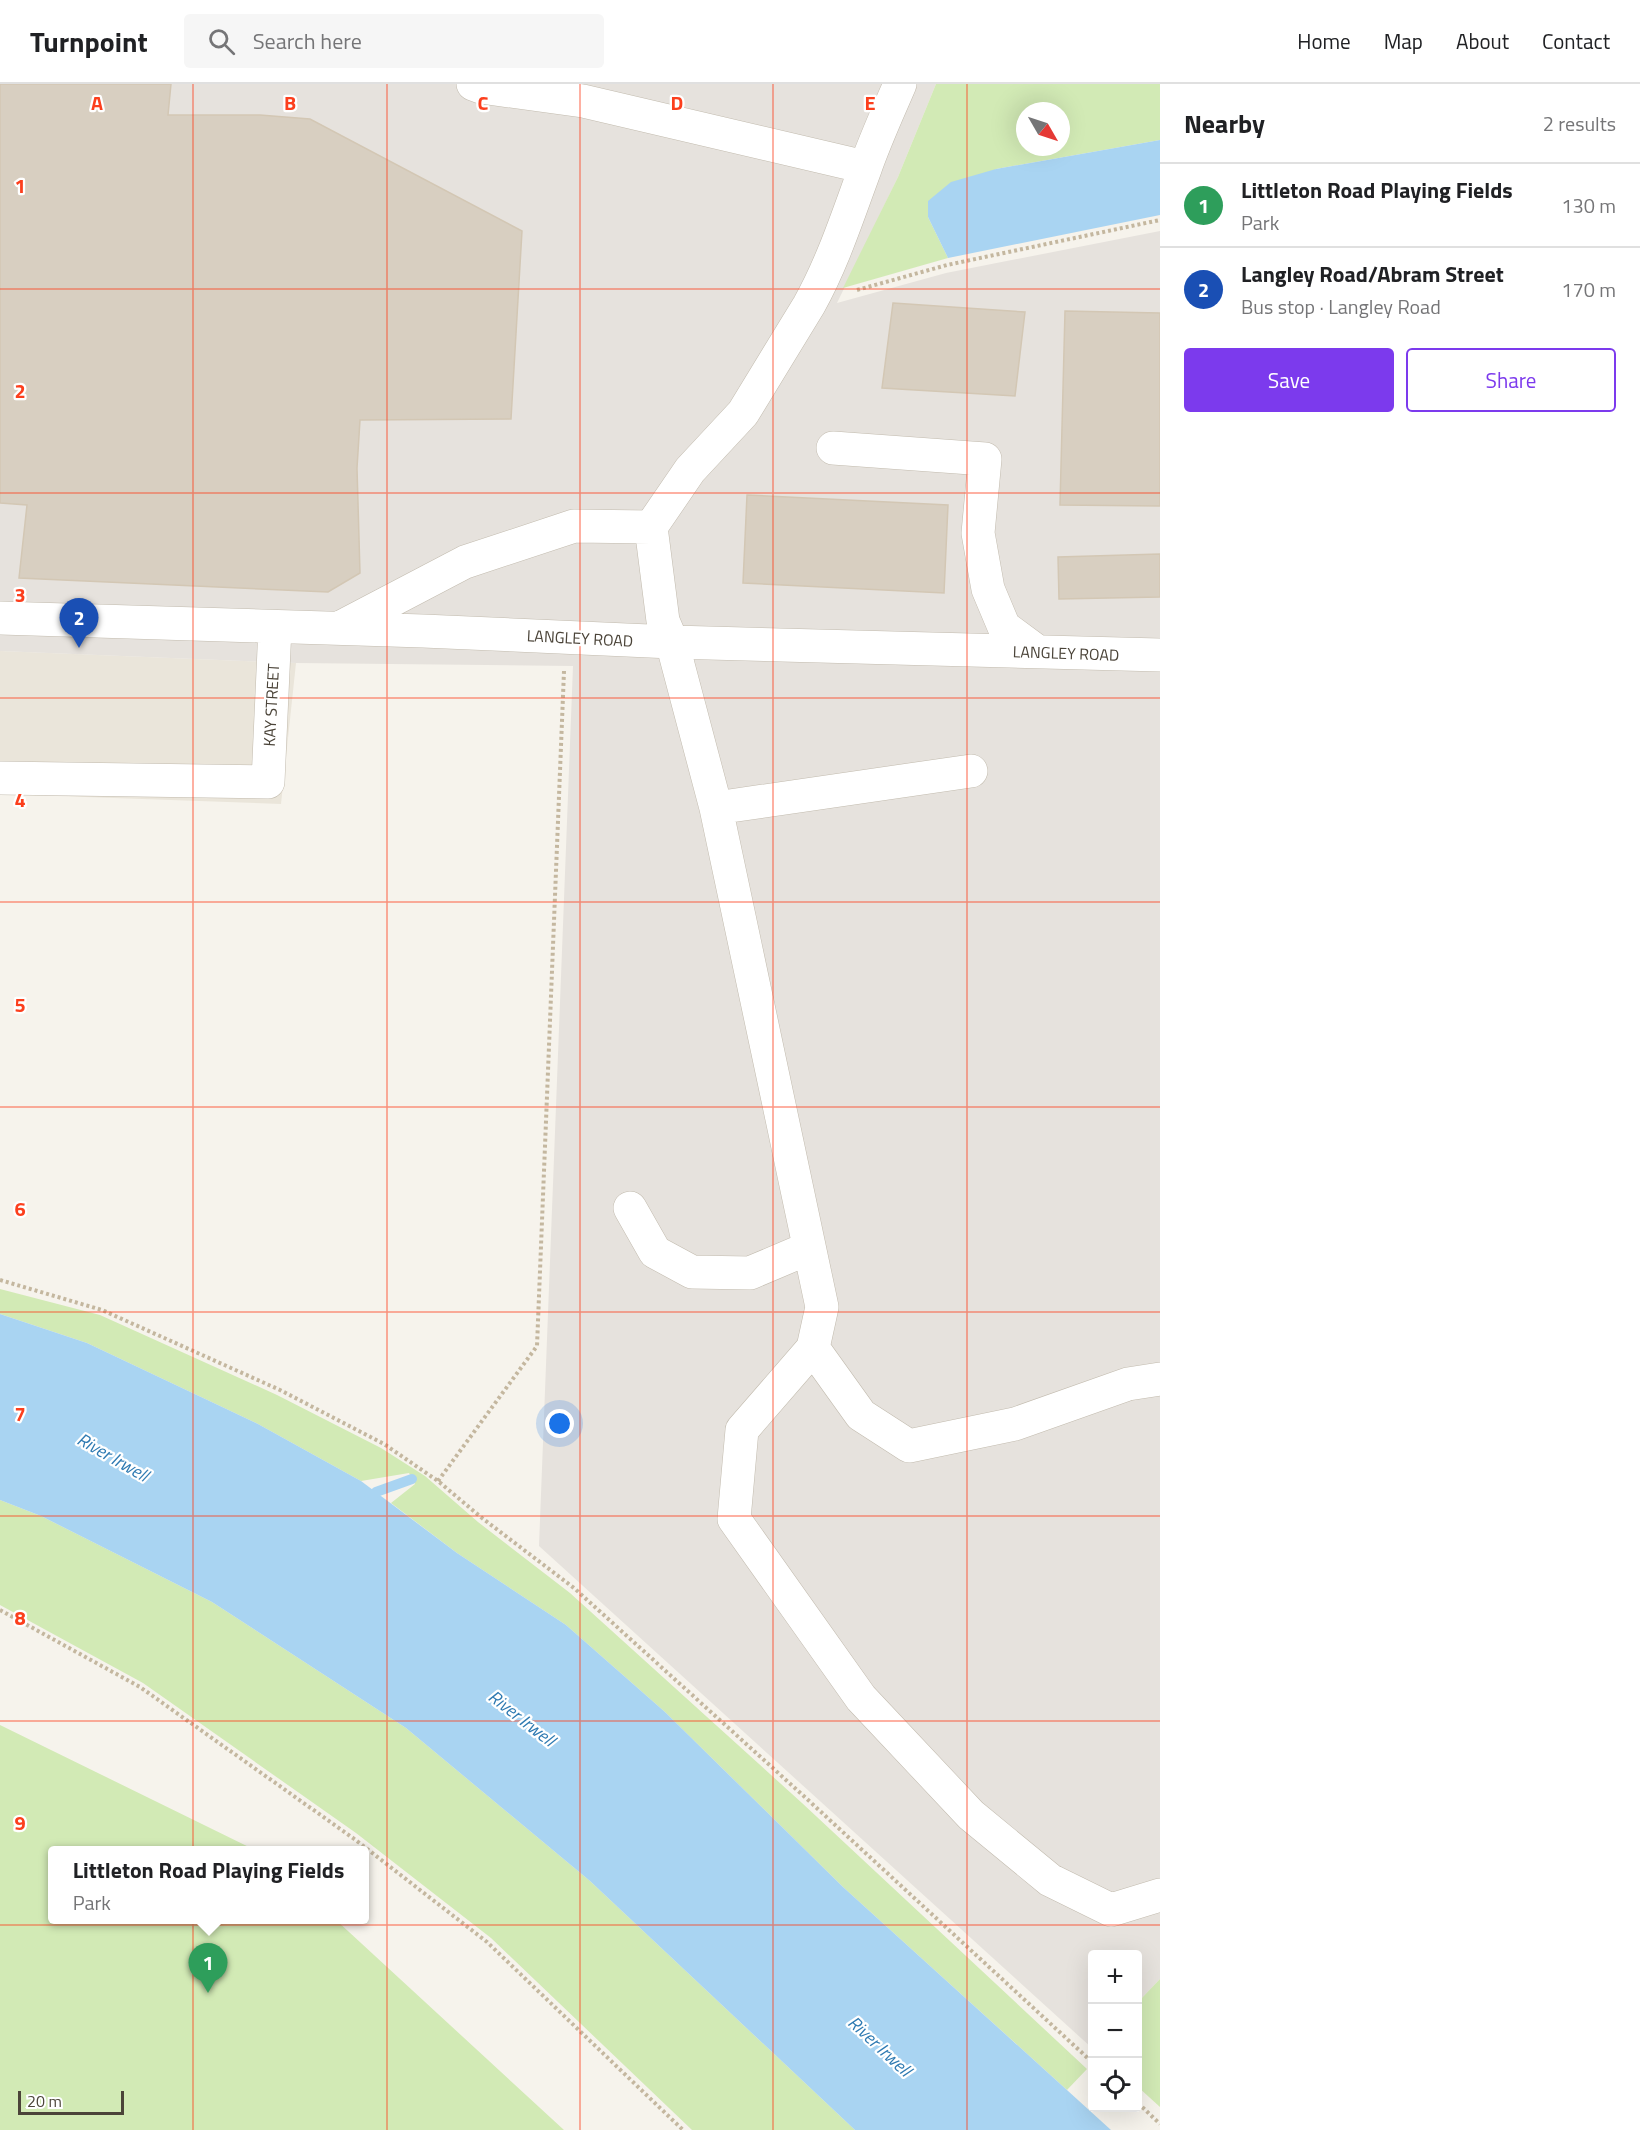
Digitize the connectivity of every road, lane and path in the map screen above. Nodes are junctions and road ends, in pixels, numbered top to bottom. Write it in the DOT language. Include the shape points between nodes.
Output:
graph roads {
  1 [pos="473,84"];
  2 [pos="900,84"];
  3 [pos="866,167"];
  4 [pos="1160,220"];
  5 [pos="814,296"];
  6 [pos="833,448"];
  7 [pos="651,527"];
  8 [pos="0,618"];
  9 [pos="275,627"];
  10 [pos="337,630"];
  11 [pos="565,637"];
  12 [pos="672,642"];
  13 [pos="1038,652"];
  14 [pos="1160,655"];
  15 [pos="971,771"];
  16 [pos="0,778"];
  17 [pos="716,808"];
  18 [pos="630,1208"];
  19 [pos="809,1248"];
  20 [pos="0,1280"];
  21 [pos="813,1348"];
  22 [pos="1160,1379"];
  23 [pos="438,1481"];
  24 [pos="0,1610"];
  25 [pos="363,1846"];
  26 [pos="369,1850"];
  27 [pos="1160,1895"];
  28 [pos="1088,2058"];
  29 [pos="1142,2108"];
  30 [pos="1160,2124"];
  31 [pos="683,2130"];
  1 -- 3 [label="street" via="583,101"];
  2 -- 3 [label="street"];
  3 -- 5 [label="street"];
  4 -- 5 [label="path" via="947,265 848,292"];
  5 -- 7 [label="street" via="743,413 690,470"];
  6 -- 13 [label="street" via="985,459 978,533 988,589 1004,627"];
  7 -- 10 [label="street" via="573,526 465,562"];
  7 -- 12 [label="street" via="663,621"];
  8 -- 9 [label="street, LANGLEY ROAD"];
  9 -- 10 [label="street, LANGLEY ROAD"];
  9 -- 16 [label="street, KAY STREET" via="268,782"];
  10 -- 11 [label="street, LANGLEY ROAD"];
  11 -- 12 [label="street, LANGLEY ROAD"];
  11 -- 23 [label="path" via="537,1346"];
  12 -- 13 [label="street, LANGLEY ROAD"];
  12 -- 17 [label="street"];
  13 -- 14 [label="street, LANGLEY ROAD"];
  15 -- 17 [label="street"];
  17 -- 19 [label="street"];
  18 -- 19 [label="street" via="655,1252 692,1272 750,1273"];
  19 -- 21 [label="street" via="822,1307"];
  20 -- 23 [label="path" via="102,1310 280,1390 384,1444"];
  21 -- 22 [label="street" via="861,1415 909,1446 1015,1424 1128,1384"];
  21 -- 27 [label="street" via="742,1430 734,1519 861,1698 971,1815 1050,1880 1111,1910"];
  23 -- 28 [label="path" via="574,1588"];
  24 -- 25 [label="path" via="140,1687"];
  26 -- 31 [label="path" via="487,1942"];
  29 -- 30 [label="path"];
}
